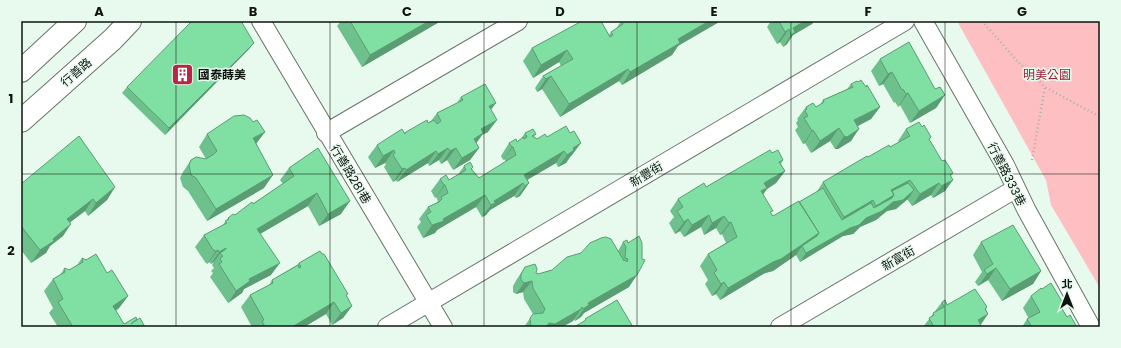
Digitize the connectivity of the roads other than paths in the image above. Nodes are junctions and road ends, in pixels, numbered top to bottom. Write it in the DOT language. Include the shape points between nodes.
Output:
graph roads {
  1 [pos="75,21"];
  2 [pos="130,21"];
  3 [pos="261,21"];
  4 [pos="518,21"];
  5 [pos="905,21"];
  6 [pos="923,21"];
  7 [pos="21,71"];
  8 [pos="21,120"];
  9 [pos="326,133"];
  10 [pos="1015,189"];
  11 [pos="428,303"];
  12 [pos="387,327"];
  13 [pos="443,327"];
  14 [pos="780,327"];
  15 [pos="1091,327"];
  1 -- 7 [label="street"];
  2 -- 8 [label="street, 行善路"];
  3 -- 9 [label="street, 行善路281巷"];
  4 -- 9 [label="street"];
  5 -- 11 [label="street, 新豐街"];
  6 -- 10 [label="street, 行善路333巷"];
  9 -- 11 [label="street, 行善路281巷"];
  10 -- 14 [label="street, 新富街"];
  10 -- 15 [label="street, 行善路333巷"];
  11 -- 12 [label="street, 新豐街"];
  11 -- 13 [label="street, 行善路281巷"];
}
